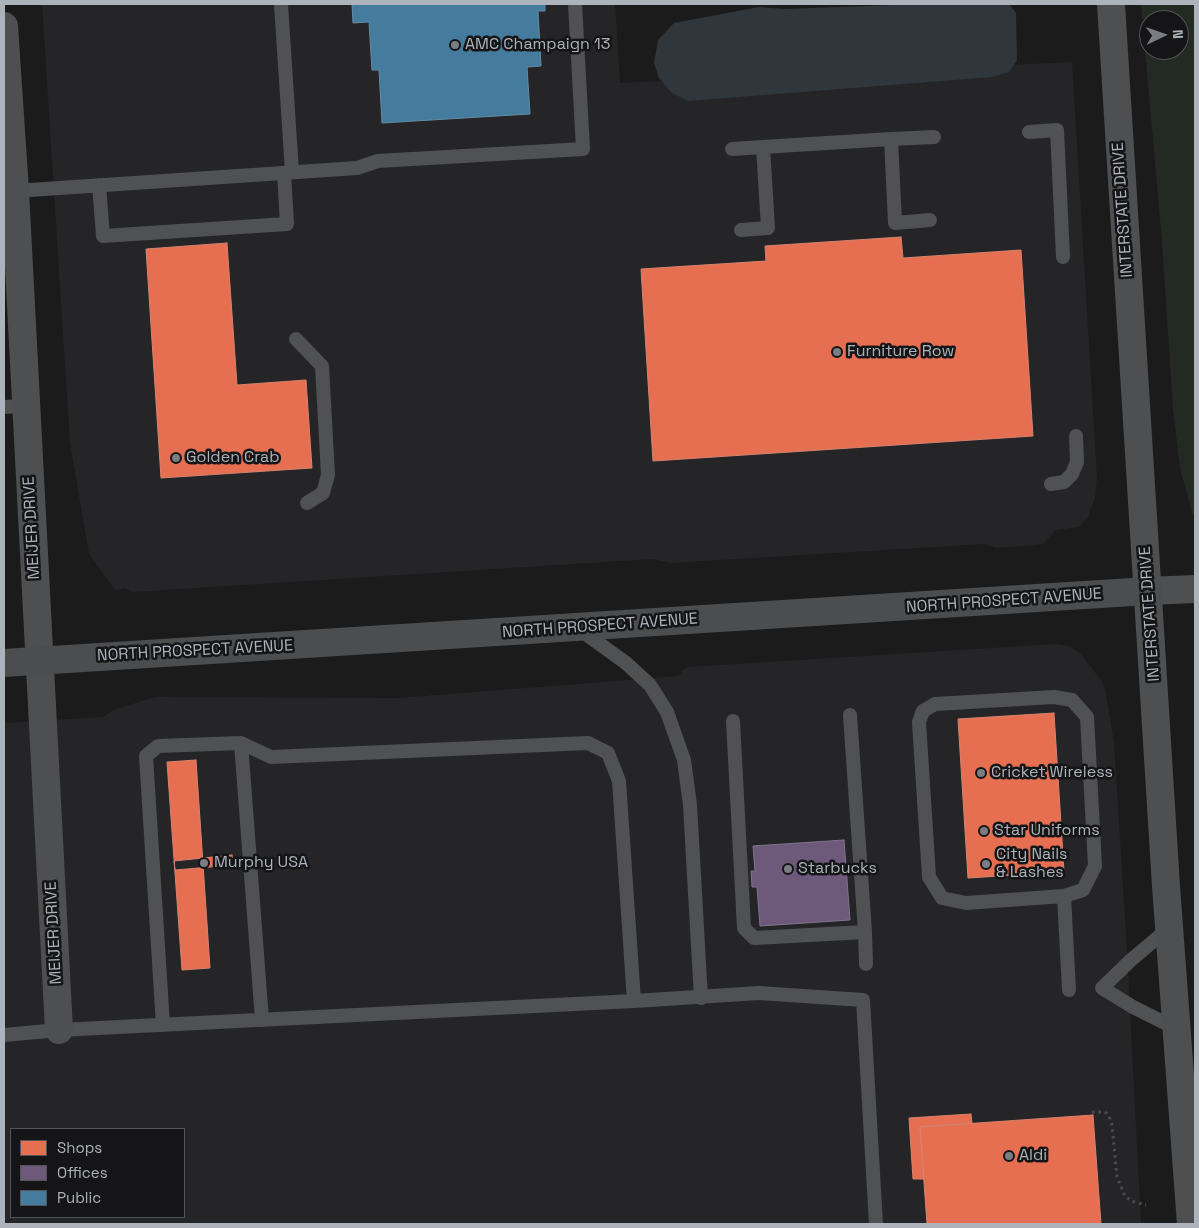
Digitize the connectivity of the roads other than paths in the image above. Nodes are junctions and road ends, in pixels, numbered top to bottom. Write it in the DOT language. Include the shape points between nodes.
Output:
graph roads {
  1 [pos="281,4"];
  2 [pos="575,4"];
  3 [pos="1111,4"];
  4 [pos="4,26"];
  5 [pos="1029,132"];
  6 [pos="934,137"];
  7 [pos="891,139"];
  8 [pos="764,147"];
  9 [pos="732,149"];
  10 [pos="288,172"];
  11 [pos="100,185"];
  12 [pos="15,192"];
  13 [pos="930,220"];
  14 [pos="741,230"];
  15 [pos="1063,257"];
  16 [pos="296,339"];
  17 [pos="15,406"];
  18 [pos="1076,436"];
  19 [pos="1052,484"];
  20 [pos="307,503"];
  21 [pos="1195,589"];
  22 [pos="1148,591"];
  23 [pos="577,628"];
  24 [pos="40,660"];
  25 [pos="4,662"];
  26 [pos="850,715"];
  27 [pos="734,721"];
  28 [pos="241,743"];
  29 [pos="1064,896"];
  30 [pos="1170,928"];
  31 [pos="865,932"];
  32 [pos="866,964"];
  33 [pos="1069,990"];
  34 [pos="701,998"];
  35 [pos="634,1001"];
  36 [pos="262,1020"];
  37 [pos="163,1025"];
  38 [pos="1177,1029"];
  39 [pos="59,1030"];
  40 [pos="4,1035"];
  41 [pos="876,1224"];
  42 [pos="1191,1224"];
  1 -- 10 [label="lane"];
  2 -- 10 [label="lane" via="583,149 378,161 357,168"];
  3 -- 22 [label="main road, INTERSTATE DRIVE"];
  4 -- 12 [label="main road, MEIJER DRIVE"];
  5 -- 15 [label="lane" via="1057,130"];
  6 -- 7 [label="lane"];
  7 -- 8 [label="lane"];
  7 -- 13 [label="lane" via="896,223"];
  8 -- 9 [label="lane"];
  8 -- 14 [label="lane" via="768,228"];
  10 -- 11 [label="lane"];
  10 -- 11 [label="lane" via="287,224 102,236"];
  11 -- 12 [label="lane"];
  12 -- 17 [label="main road, MEIJER DRIVE"];
  16 -- 20 [label="lane" via="322,366 328,475 323,493"];
  17 -- 24 [label="main road, MEIJER DRIVE"];
  18 -- 19 [label="lane" via="1077,462 1072,474 1064,482"];
  21 -- 22 [label="main road, NORTH PROSPECT AVENUE"];
  22 -- 23 [label="main road, NORTH PROSPECT AVENUE"];
  22 -- 30 [label="main road, INTERSTATE DRIVE"];
  23 -- 24 [label="main road, NORTH PROSPECT AVENUE"];
  23 -- 34 [label="lane" via="626,663 650,685 667,712 684,760 690,805"];
  24 -- 25 [label="main road, NORTH PROSPECT AVENUE"];
  24 -- 39 [label="main road, MEIJER DRIVE"];
  26 -- 31 [label="lane"];
  27 -- 31 [label="lane" via="744,928 754,938"];
  28 -- 35 [label="lane" via="271,757 588,743 608,753 619,781"];
  28 -- 36 [label="lane"];
  28 -- 37 [label="lane" via="158,746 146,756"];
  29 -- 29 [label="lane" via="1083,890 1095,866 1087,717 1072,700 1054,697 935,704 923,711 919,722 929,877 942,898 966,903"];
  29 -- 33 [label="lane"];
  30 -- 38 [label="main road, INTERSTATE DRIVE"];
  30 -- 38 [label="lane" via="1102,988"];
  31 -- 32 [label="lane"];
  34 -- 35 [label="lane"];
  34 -- 41 [label="lane" via="758,993 863,1000"];
  35 -- 36 [label="lane"];
  36 -- 37 [label="lane"];
  37 -- 39 [label="lane"];
  38 -- 42 [label="main road, INTERSTATE DRIVE"];
  39 -- 40 [label="lane"];
}
